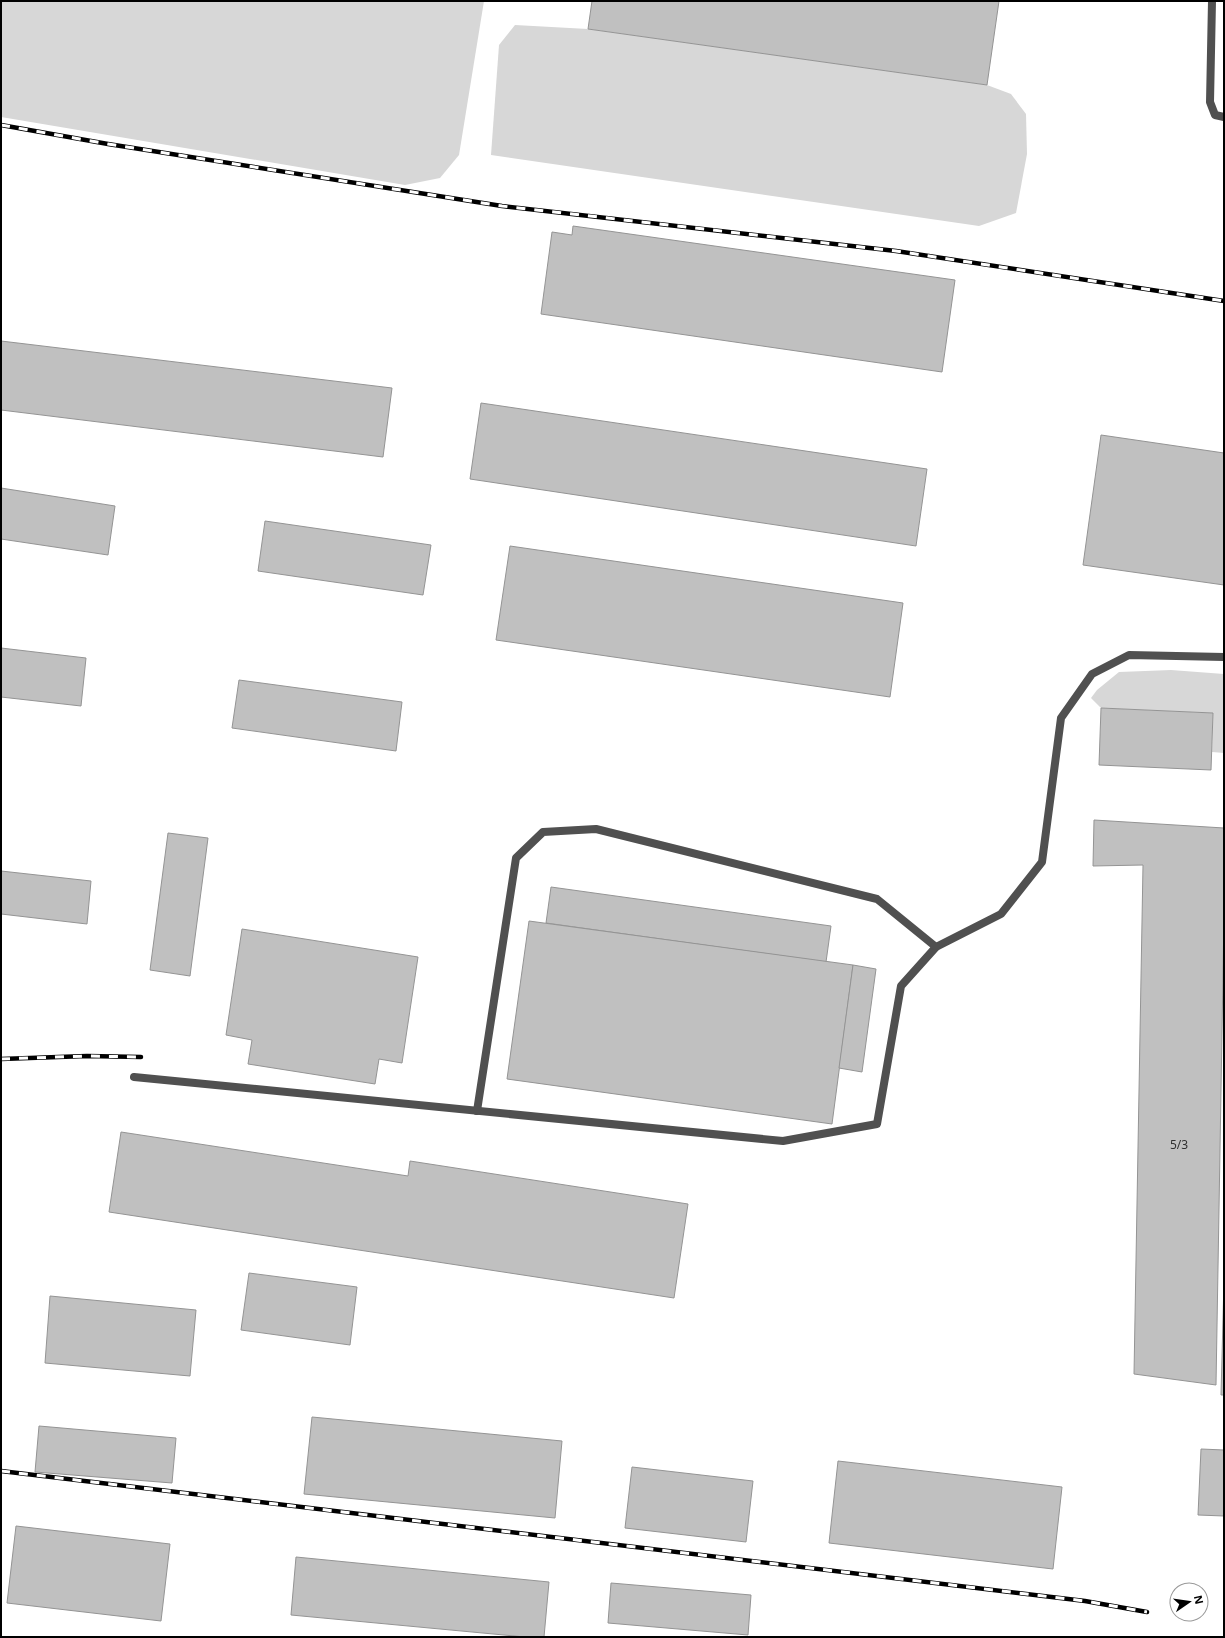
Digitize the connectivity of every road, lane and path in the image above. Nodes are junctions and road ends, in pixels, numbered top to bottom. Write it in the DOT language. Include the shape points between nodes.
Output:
graph roads {
  1 [pos="1212,1"];
  2 [pos="1224,117"];
  3 [pos="1224,657"];
  4 [pos="936,947"];
  5 [pos="134,1077"];
  6 [pos="477,1111"];
  1 -- 2 [label="lane" via="1210,102 1215,115"];
  3 -- 4 [label="lane" via="1129,655 1092,674 1061,718 1042,862 1002,914"];
  4 -- 6 [label="lane" via="902,986 877,1124 783,1141"];
  4 -- 6 [label="lane" via="877,899 596,829 543,832 516,858"];
  5 -- 6 [label="lane"];
}
